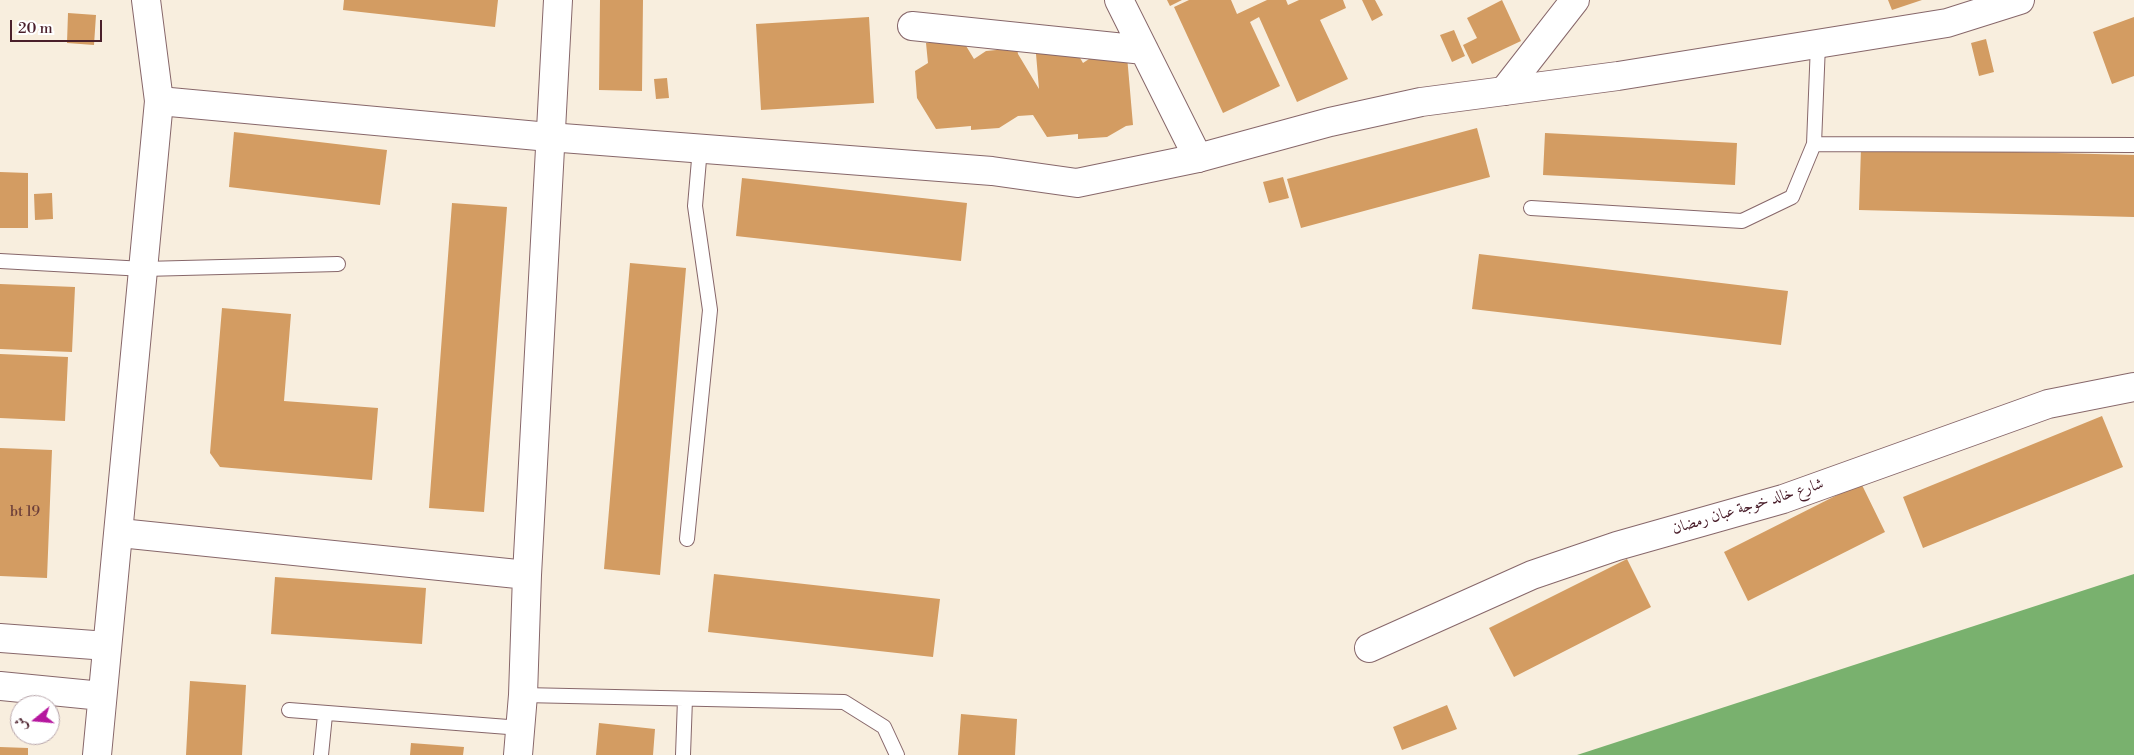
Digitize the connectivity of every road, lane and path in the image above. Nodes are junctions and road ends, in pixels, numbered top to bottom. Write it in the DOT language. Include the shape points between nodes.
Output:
graph roads {
  1 [pos="146,0"];
  2 [pos="558,0"];
  3 [pos="1119,0"];
  4 [pos="1575,0"];
  5 [pos="2020,0"];
  6 [pos="912,26"];
  7 [pos="1818,44"];
  8 [pos="1144,50"];
  9 [pos="1504,91"];
  10 [pos="159,101"];
  11 [pos="549,137"];
  12 [pos="1814,144"];
  13 [pos="2134,145"];
  14 [pos="700,148"];
  15 [pos="1198,158"];
  16 [pos="1531,208"];
  17 [pos="0,261"];
  18 [pos="338,264"];
  19 [pos="144,269"];
  20 [pos="2134,387"];
  21 [pos="120,533"];
  22 [pos="687,539"];
  23 [pos="527,575"];
  24 [pos="0,638"];
  25 [pos="107,646"];
  26 [pos="1369,648"];
  27 [pos="0,686"];
  28 [pos="523,695"];
  29 [pos="102,696"];
  30 [pos="685,699"];
  31 [pos="289,710"];
  32 [pos="325,714"];
  33 [pos="521,728"];
  34 [pos="97,755"];
  35 [pos="321,755"];
  36 [pos="518,755"];
  37 [pos="683,755"];
  38 [pos="897,755"];
  1 -- 10 [label="street"];
  2 -- 11 [label="street"];
  3 -- 8 [label="street"];
  4 -- 9 [label="street"];
  5 -- 7 [label="street" via="1948,23"];
  6 -- 8 [label="street"];
  7 -- 9 [label="street"];
  7 -- 12 [label="lane"];
  8 -- 15 [label="street"];
  9 -- 15 [label="street" via="1421,102 1330,122"];
  10 -- 11 [label="street"];
  10 -- 19 [label="street"];
  11 -- 14 [label="street"];
  11 -- 23 [label="street"];
  12 -- 13 [label="lane"];
  12 -- 16 [label="lane" via="1792,197 1742,220"];
  14 -- 15 [label="street" via="992,171 1077,183"];
  14 -- 22 [label="lane" via="695,206 710,310"];
  17 -- 19 [label="lane"];
  18 -- 19 [label="lane"];
  19 -- 21 [label="street"];
  20 -- 26 [label="street, شارع خالد خوجة عبان رمضان" via="2048,404 1783,499 1609,549 1532,575"];
  21 -- 23 [label="street"];
  21 -- 25 [label="street"];
  23 -- 28 [label="street"];
  24 -- 25 [label="street"];
  25 -- 29 [label="street"];
  27 -- 29 [label="street"];
  28 -- 30 [label="lane"];
  28 -- 33 [label="street"];
  29 -- 34 [label="street"];
  30 -- 37 [label="lane"];
  30 -- 38 [label="lane" via="844,702 884,727"];
  31 -- 32 [label="lane"];
  32 -- 33 [label="lane"];
  32 -- 35 [label="lane"];
  33 -- 36 [label="street"];
}
